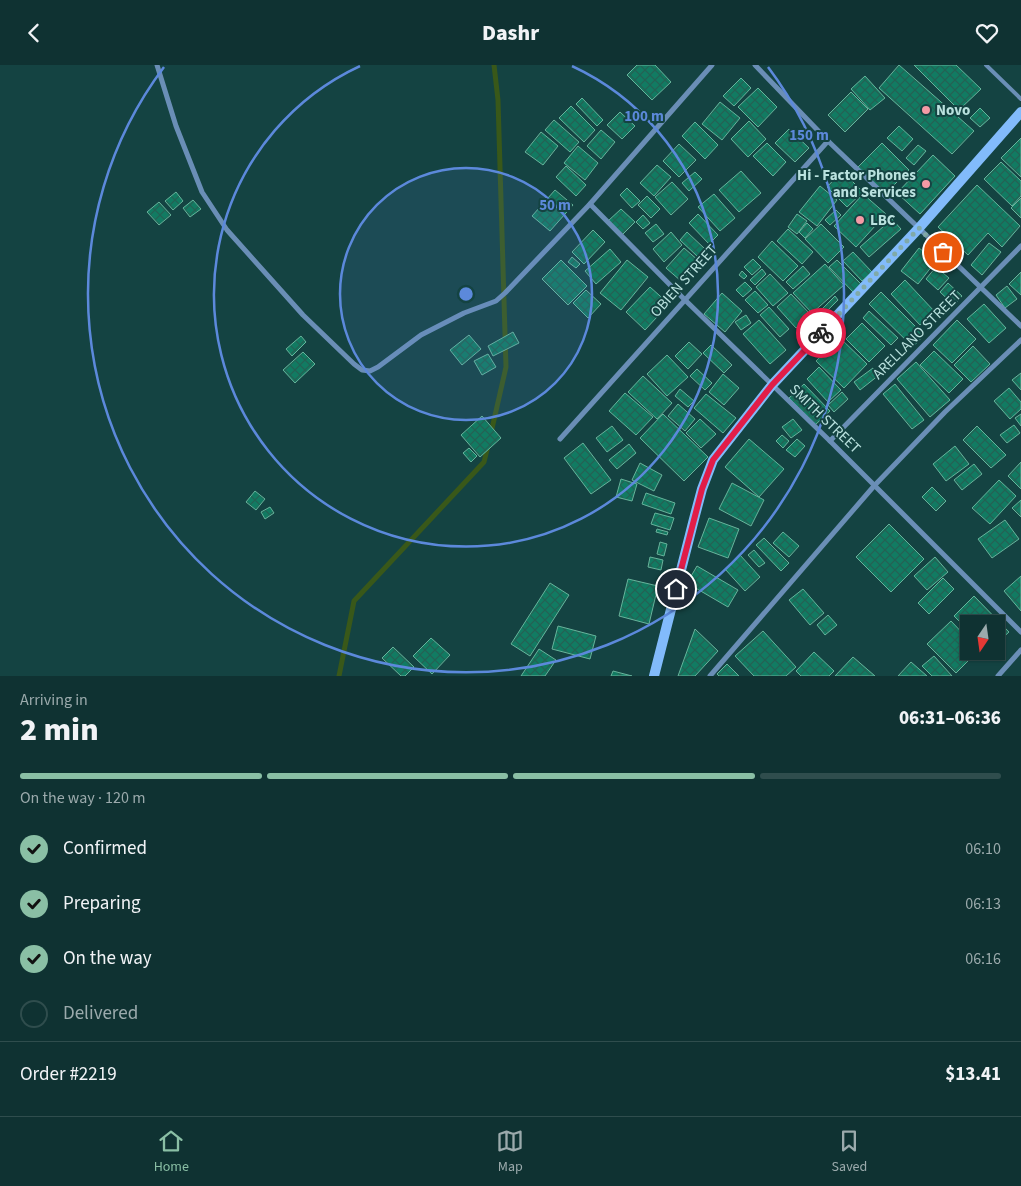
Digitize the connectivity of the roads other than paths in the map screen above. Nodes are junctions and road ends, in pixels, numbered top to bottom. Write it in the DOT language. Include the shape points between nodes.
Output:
graph roads {
  1 [pos="157,65"];
  2 [pos="712,65"];
  3 [pos="755,65"];
  4 [pos="986,65"];
  5 [pos="1021,99"];
  6 [pos="1021,112"];
  7 [pos="828,141"];
  8 [pos="590,204"];
  9 [pos="919,228"];
  10 [pos="1021,246"];
  11 [pos="980,289"];
  12 [pos="684,299"];
  13 [pos="1021,326"];
  14 [pos="1021,339"];
  15 [pos="772,385"];
  16 [pos="560,439"];
  17 [pos="830,441"];
  18 [pos="874,486"];
  19 [pos="1021,632"];
  20 [pos="1021,650"];
  21 [pos="654,676"];
  22 [pos="710,676"];
  23 [pos="998,676"];
  1 -- 8 [label="street" via="194,175 227,230 303,315 362,370 378,367 421,335 496,301"];
  2 -- 8 [label="street"];
  3 -- 7 [label="street"];
  4 -- 5 [label="lane"];
  6 -- 9 [label="main road"];
  7 -- 9 [label="street"];
  7 -- 12 [label="street, OBIEN STREET"];
  8 -- 12 [label="street, SMITH STREET"];
  9 -- 11 [label="street"];
  9 -- 15 [label="main road"];
  10 -- 11 [label="street, ARELLANO STREET"];
  11 -- 13 [label="street"];
  11 -- 17 [label="street, ARELLANO STREET"];
  12 -- 15 [label="street, SMITH STREET"];
  12 -- 16 [label="street, OBIEN STREET"];
  14 -- 18 [label="street"];
  15 -- 17 [label="street, SMITH STREET"];
  15 -- 21 [label="main road" via="713,460 702,489"];
  17 -- 18 [label="street, SMITH STREET"];
  18 -- 19 [label="street, SMITH STREET"];
  18 -- 22 [label="street"];
  20 -- 23 [label="street"];
}
